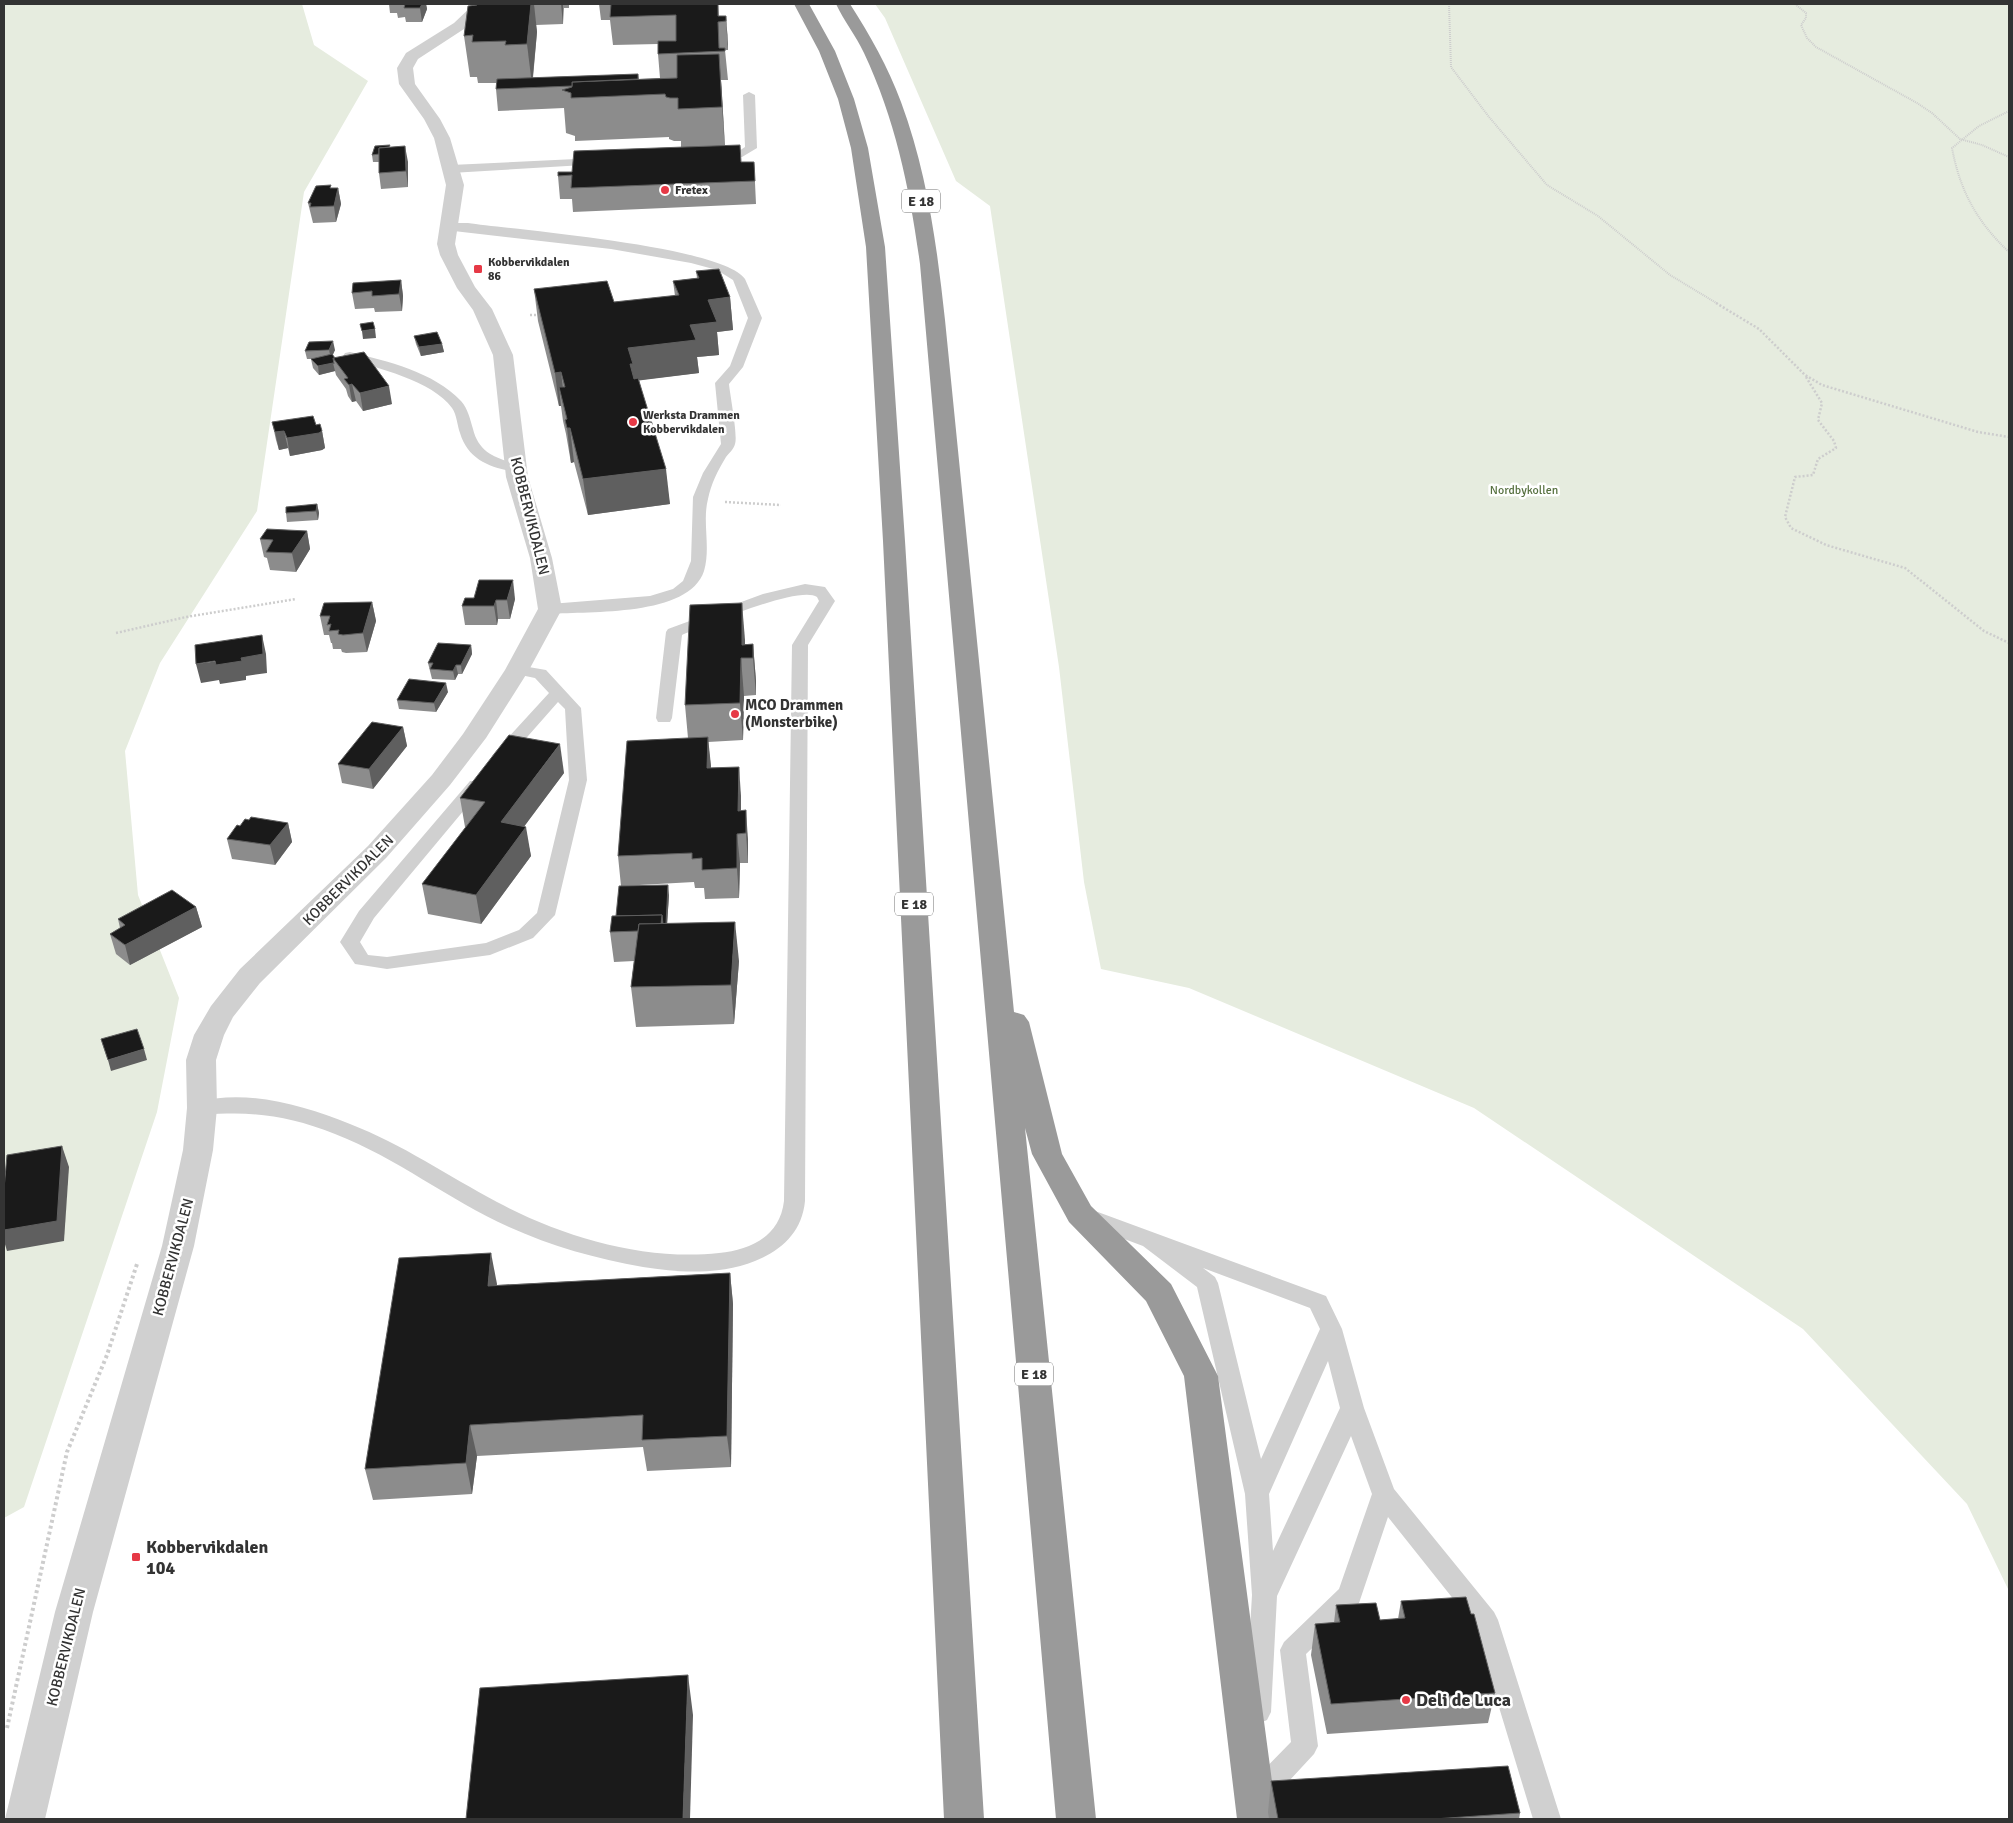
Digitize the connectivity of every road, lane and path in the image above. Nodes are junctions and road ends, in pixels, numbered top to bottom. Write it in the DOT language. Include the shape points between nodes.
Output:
graph roads {
  1 [pos="483,4"];
  2 [pos="801,4"];
  3 [pos="843,4"];
  4 [pos="1449,4"];
  5 [pos="1795,4"];
  6 [pos="749,95"];
  7 [pos="2009,111"];
  8 [pos="1960,139"];
  9 [pos="703,157"];
  10 [pos="2009,157"];
  11 [pos="606,161"];
  12 [pos="451,168"];
  13 [pos="449,227"];
  14 [pos="2009,252"];
  15 [pos="548,314"];
  16 [pos="530,316"];
  17 [pos="350,356"];
  18 [pos="1805,375"];
  19 [pos="2009,438"];
  20 [pos="516,468"];
  21 [pos="719,502"];
  22 [pos="782,505"];
  23 [pos="296,599"];
  24 [pos="550,609"];
  25 [pos="116,633"];
  26 [pos="2009,643"];
  27 [pos="517,670"];
  28 [pos="559,692"];
  29 [pos="664,718"];
  30 [pos="992,930"];
  31 [pos="202,1108"];
  32 [pos="1080,1214"];
  33 [pos="1150,1239"];
  34 [pos="138,1262"];
  35 [pos="1331,1329"];
  36 [pos="1352,1408"];
  37 [pos="1257,1494"];
  38 [pos="1384,1494"];
  39 [pos="1264,1596"];
  40 [pos="7,1731"];
  41 [pos="1255,1809"];
  42 [pos="25,1819"];
  43 [pos="964,1819"];
  44 [pos="1076,1819"];
  45 [pos="1547,1819"];
  1 -- 12 [label="street, KOBBERVIKDALEN" via="459,26 419,50 405,68 407,84 432,119"];
  2 -- 43 [label="highway, E 18" via="828,51 844,88 860,140 873,209 890,464"];
  3 -- 30 [label="highway, E 18" via="871,48 890,95 906,138 922,209"];
  4 -- 18 [label="path" via="1451,67 1488,117 1547,185 1598,216 1670,275 1759,329"];
  5 -- 8 [label="path" via="1806,13 1801,25 1816,47 1917,103"];
  6 -- 9 [label="lane" via="751,148 732,156"];
  7 -- 8 [label="path"];
  8 -- 10 [label="path"];
  8 -- 14 [label="path" via="1952,148 1964,198 1990,236"];
  11 -- 12 [label="lane"];
  12 -- 13 [label="street, KOBBERVIKDALEN" via="455,185"];
  13 -- 20 [label="street, KOBBERVIKDALEN" via="446,244 454,265 482,309 503,355"];
  13 -- 24 [label="lane" via="468,226 688,258 738,276 755,318 736,367 722,384 728,444 716,459 699,503 697,575 688,586 666,598"];
  15 -- 16 [label="path"];
  17 -- 20 [label="lane" via="396,369 439,390 457,404 474,449 485,459"];
  18 -- 19 [label="path" via="1822,385 1881,400 1978,432"];
  18 -- 26 [label="path" via="1822,403 1818,420 1836,448 1818,459 1813,475 1795,476 1785,517 1791,528 1826,545 1905,568 1984,631"];
  20 -- 24 [label="street, KOBBERVIKDALEN" via="541,558"];
  21 -- 22 [label="path"];
  23 -- 25 [label="path" via="186,617"];
  24 -- 27 [label="street, KOBBERVIKDALEN"];
  27 -- 28 [label="lane" via="540,674"];
  27 -- 31 [label="street, KOBBERVIKDALEN" via="473,738 415,809 377,852 233,996 210,1035 202,1060"];
  28 -- 28 [label="lane" via="573,708 578,780 546,915 526,934 490,949 387,963 362,960 350,942 366,915 541,708"];
  29 -- 31 [label="lane" via="674,632 790,590 816,590 824,594 826,600 822,612 800,645 796,1174 788,1226 777,1241 758,1254 732,1262 691,1263 632,1258 584,1246 516,1222 412,1163 355,1134 318,1120 243,1105"];
  30 -- 32 [label="highway" via="1047,1154"];
  30 -- 44 [label="highway, E 18"];
  31 -- 42 [label="street, KOBBERVIKDALEN" via="198,1150 178,1246 74,1612"];
  32 -- 33 [label="lane"];
  32 -- 41 [label="highway" via="1159,1293 1201,1376"];
  33 -- 35 [label="lane" via="1318,1302"];
  33 -- 37 [label="lane" via="1207,1282"];
  34 -- 40 [label="path" via="108,1355 67,1452"];
  35 -- 36 [label="lane"];
  35 -- 37 [label="lane"];
  36 -- 38 [label="lane"];
  36 -- 39 [label="lane"];
  37 -- 39 [label="lane"];
  38 -- 41 [label="lane" via="1350,1595 1293,1650 1305,1746"];
  38 -- 45 [label="lane" via="1485,1620"];
  39 -- 41 [label="lane"];
}
